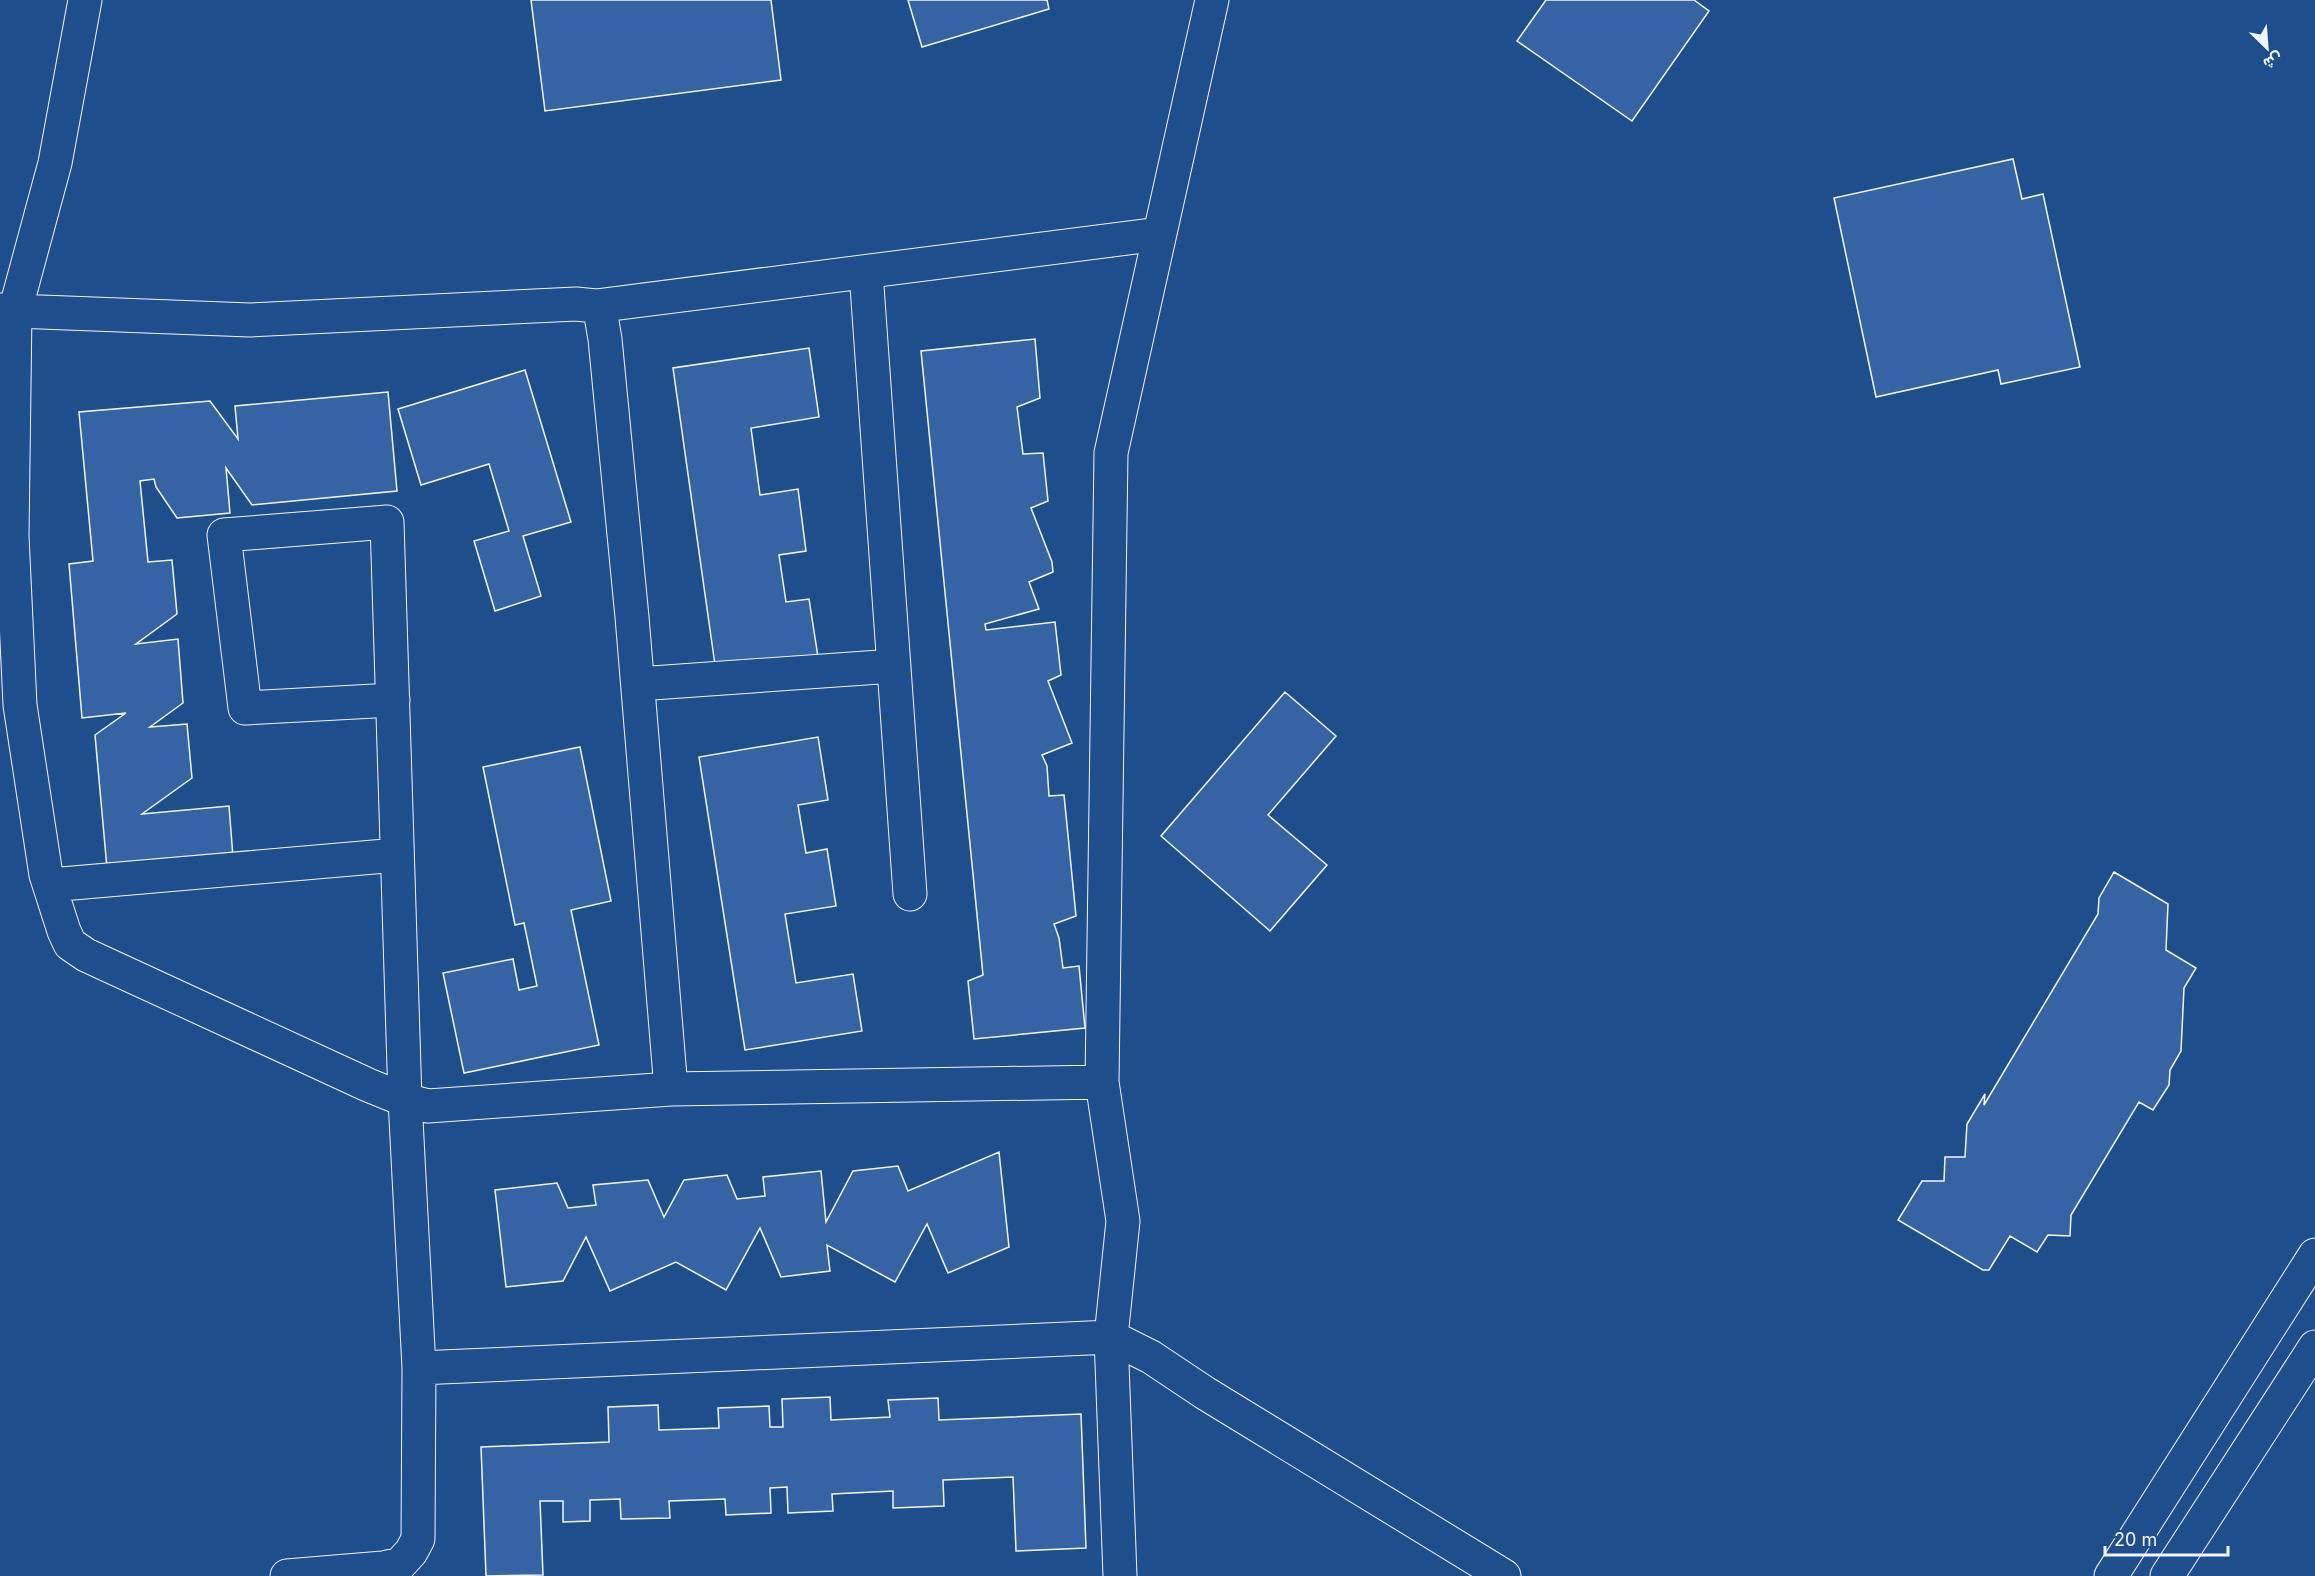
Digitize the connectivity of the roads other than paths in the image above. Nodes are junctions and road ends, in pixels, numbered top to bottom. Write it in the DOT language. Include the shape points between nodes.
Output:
graph roads {
  1 [pos="86,0"];
  2 [pos="1212,0"];
  3 [pos="1159,234"];
  4 [pos="866,272"];
  5 [pos="596,306"];
  6 [pos="8,311"];
  7 [pos="894,666"];
  8 [pos="638,684"];
  9 [pos="393,700"];
  10 [pos="397,855"];
  11 [pos="50,885"];
  12 [pos="910,894"];
  13 [pos="1102,1082"];
  14 [pos="672,1089"];
  15 [pos="405,1100"];
  16 [pos="2315,1255"];
  17 [pos="1111,1337"];
  18 [pos="2315,1347"];
  19 [pos="419,1368"];
  20 [pos="287,1576"];
  21 [pos="1120,1576"];
  22 [pos="1504,1576"];
  23 [pos="2111,1576"];
  24 [pos="2167,1576"];
  1 -- 6 [label="street" via="55,163"];
  2 -- 3 [label="street"];
  3 -- 4 [label="street"];
  3 -- 13 [label="street" via="1111,453"];
  4 -- 5 [label="street"];
  4 -- 7 [label="street"];
  5 -- 6 [label="street" via="250,321"];
  5 -- 8 [label="street" via="605,339"];
  6 -- 11 [label="street" via="20,705"];
  7 -- 8 [label="street"];
  7 -- 12 [label="street"];
  8 -- 14 [label="street"];
  9 -- 9 [label="street" via="387,522 224,535 245,708"];
  9 -- 10 [label="street"];
  10 -- 11 [label="street"];
  10 -- 15 [label="street"];
  11 -- 15 [label="street" via="70,944 86,955"];
  13 -- 14 [label="street"];
  13 -- 17 [label="street" via="1123,1221"];
  14 -- 15 [label="street" via="428,1106"];
  15 -- 19 [label="street"];
  16 -- 23 [label="street"];
  17 -- 19 [label="street"];
  17 -- 21 [label="street"];
  17 -- 22 [label="street" via="1151,1357"];
  18 -- 24 [label="street"];
  19 -- 20 [label="street" via="418,1539 411,1552 400,1564 384,1568"];
}
